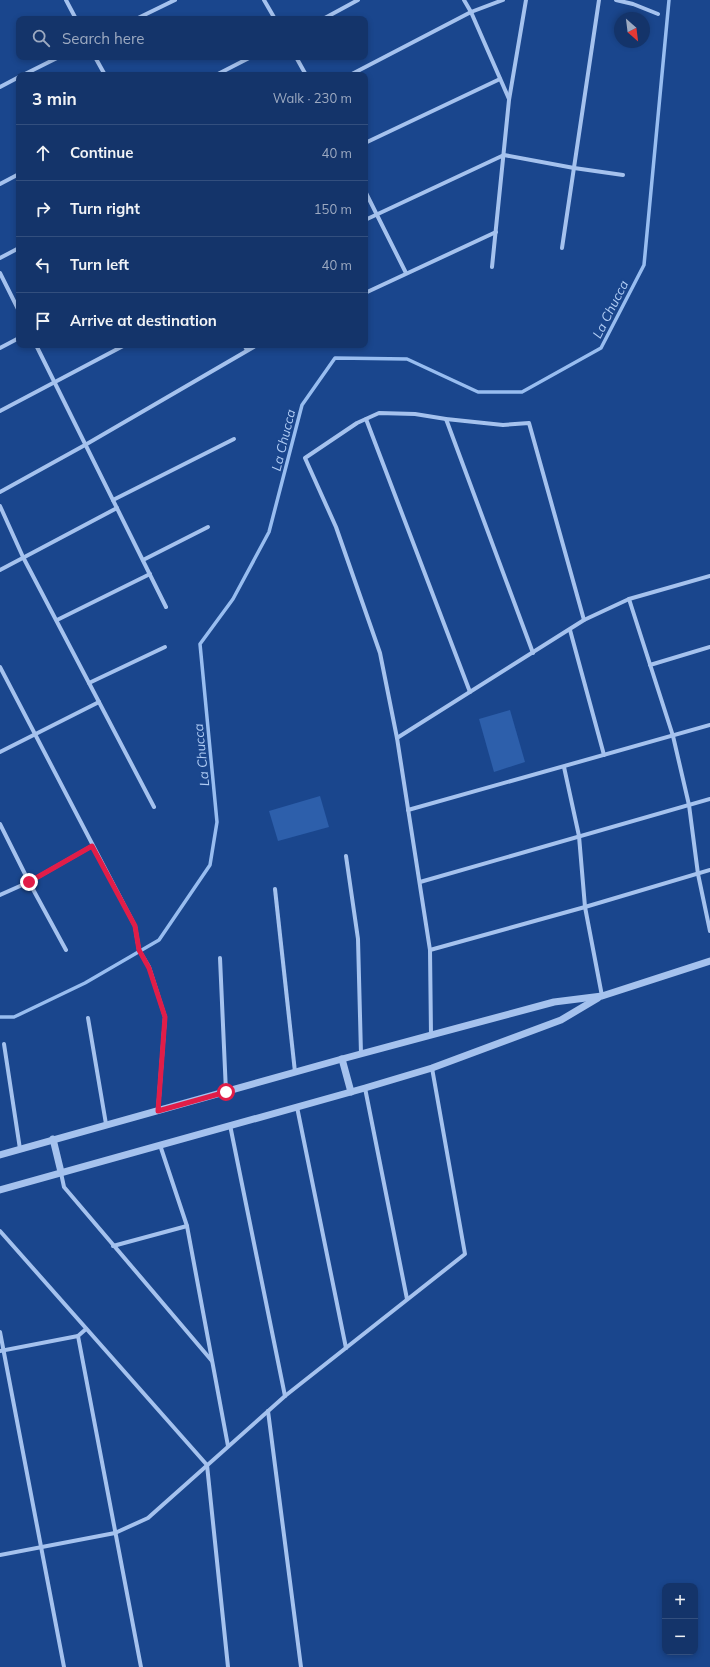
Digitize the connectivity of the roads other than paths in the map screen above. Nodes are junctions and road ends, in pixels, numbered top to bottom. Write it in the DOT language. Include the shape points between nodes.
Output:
graph roads {
  1 [pos="66,0"];
  2 [pos="176,0"];
  3 [pos="264,0"];
  4 [pos="358,0"];
  5 [pos="464,0"];
  6 [pos="503,0"];
  7 [pos="526,0"];
  8 [pos="599,0"];
  9 [pos="616,0"];
  10 [pos="471,12"];
  11 [pos="658,14"];
  12 [pos="74,16"];
  13 [pos="142,16"];
  14 [pos="273,16"];
  15 [pos="329,16"];
  16 [pos="53,60"];
  17 [pos="97,60"];
  18 [pos="245,60"];
  19 [pos="298,60"];
  20 [pos="29,72"];
  21 [pos="103,72"];
  22 [pos="222,72"];
  23 [pos="304,72"];
  24 [pos="356,72"];
  25 [pos="16,79"];
  26 [pos="500,79"];
  27 [pos="0,87"];
  28 [pos="509,100"];
  29 [pos="368,142"];
  30 [pos="504,155"];
  31 [pos="574,168"];
  32 [pos="623,174"];
  33 [pos="16,176"];
  34 [pos="0,184"];
  35 [pos="368,197"];
  36 [pos="376,214"];
  37 [pos="368,218"];
  38 [pos="496,232"];
  39 [pos="562,248"];
  40 [pos="16,250"];
  41 [pos="0,258"];
  42 [pos="492,267"];
  43 [pos="0,273"];
  44 [pos="406,273"];
  45 [pos="368,292"];
  46 [pos="16,305"];
  47 [pos="16,340"];
  48 [pos="0,348"];
  49 [pos="37,348"];
  50 [pos="119,348"];
  51 [pos="251,348"];
  52 [pos="246,350"];
  53 [pos="54,383"];
  54 [pos="0,411"];
  55 [pos="366,419"];
  56 [pos="446,419"];
  57 [pos="234,439"];
  58 [pos="86,445"];
  59 [pos="0,492"];
  60 [pos="113,500"];
  61 [pos="0,506"];
  62 [pos="117,508"];
  63 [pos="208,527"];
  64 [pos="23,557"];
  65 [pos="142,560"];
  66 [pos="0,570"];
  67 [pos="150,574"];
  68 [pos="710,576"];
  69 [pos="629,599"];
  70 [pos="166,607"];
  71 [pos="57,620"];
  72 [pos="584,620"];
  73 [pos="570,630"];
  74 [pos="165,647"];
  75 [pos="710,647"];
  76 [pos="533,652"];
  77 [pos="650,665"];
  78 [pos="0,667"];
  79 [pos="89,683"];
  80 [pos="470,692"];
  81 [pos="99,702"];
  82 [pos="710,725"];
  83 [pos="35,733"];
  84 [pos="673,736"];
  85 [pos="397,738"];
  86 [pos="0,752"];
  87 [pos="604,755"];
  88 [pos="564,767"];
  89 [pos="710,799"];
  90 [pos="689,805"];
  91 [pos="154,807"];
  92 [pos="408,810"];
  93 [pos="0,824"];
  94 [pos="579,836"];
  95 [pos="92,846"];
  96 [pos="346,856"];
  97 [pos="710,870"];
  98 [pos="698,874"];
  99 [pos="29,882"];
  100 [pos="420,882"];
  101 [pos="275,889"];
  102 [pos="0,895"];
  103 [pos="585,908"];
  104 [pos="710,931"];
  105 [pos="66,950"];
  106 [pos="430,950"];
  107 [pos="220,958"];
  108 [pos="710,961"];
  109 [pos="602,996"];
  110 [pos="88,1018"];
  111 [pos="431,1035"];
  112 [pos="4,1044"];
  113 [pos="361,1054"];
  114 [pos="342,1059"];
  115 [pos="432,1068"];
  116 [pos="294,1072"];
  117 [pos="365,1088"];
  118 [pos="226,1092"];
  119 [pos="351,1092"];
  120 [pos="297,1107"];
  121 [pos="158,1111"];
  122 [pos="106,1124"];
  123 [pos="230,1125"];
  124 [pos="53,1139"];
  125 [pos="160,1145"];
  126 [pos="20,1149"];
  127 [pos="0,1154"];
  128 [pos="61,1172"];
  129 [pos="0,1190"];
  130 [pos="187,1226"];
  131 [pos="0,1231"];
  132 [pos="113,1246"];
  133 [pos="407,1299"];
  134 [pos="86,1329"];
  135 [pos="0,1332"];
  136 [pos="78,1336"];
  137 [pos="346,1348"];
  138 [pos="2,1351"];
  139 [pos="212,1361"];
  140 [pos="285,1396"];
  141 [pos="268,1411"];
  142 [pos="228,1446"];
  143 [pos="207,1465"];
  144 [pos="115,1533"];
  145 [pos="42,1547"];
  146 [pos="0,1556"];
  147 [pos="64,1667"];
  148 [pos="141,1667"];
  149 [pos="228,1667"];
  150 [pos="301,1667"];
  1 -- 12 [label="street"];
  2 -- 13 [label="street"];
  3 -- 14 [label="street"];
  4 -- 15 [label="street"];
  5 -- 10 [label="street"];
  6 -- 10 [label="street"];
  7 -- 28 [label="street"];
  8 -- 31 [label="street"];
  9 -- 11 [label="street"];
  10 -- 24 [label="street"];
  10 -- 26 [label="street"];
  16 -- 20 [label="street"];
  17 -- 21 [label="street"];
  18 -- 22 [label="street"];
  19 -- 23 [label="street"];
  25 -- 27 [label="street"];
  26 -- 28 [label="street"];
  26 -- 29 [label="street"];
  28 -- 30 [label="street"];
  30 -- 31 [label="street"];
  30 -- 36 [label="street"];
  30 -- 38 [label="street"];
  31 -- 32 [label="street"];
  31 -- 39 [label="street"];
  33 -- 34 [label="street"];
  35 -- 36 [label="street"];
  36 -- 37 [label="street"];
  36 -- 44 [label="street"];
  38 -- 42 [label="street"];
  38 -- 44 [label="street"];
  40 -- 41 [label="street"];
  43 -- 46 [label="street"];
  44 -- 45 [label="street"];
  47 -- 48 [label="street"];
  49 -- 53 [label="street"];
  50 -- 53 [label="street"];
  51 -- 52 [label="street"];
  52 -- 58 [label="street"];
  53 -- 54 [label="street"];
  53 -- 58 [label="street"];
  55 -- 56 [label="street" via="379,413 392,412"];
  55 -- 80 [label="street"];
  55 -- 85 [label="street" via="304,458 336,527 380,653"];
  56 -- 72 [label="street" via="503,425 529,423"];
  56 -- 76 [label="street"];
  57 -- 60 [label="street"];
  58 -- 59 [label="street"];
  58 -- 60 [label="street"];
  60 -- 62 [label="street"];
  61 -- 64 [label="street"];
  62 -- 64 [label="street"];
  62 -- 65 [label="street"];
  63 -- 65 [label="street"];
  64 -- 66 [label="street"];
  64 -- 71 [label="street"];
  65 -- 67 [label="street"];
  67 -- 70 [label="street"];
  67 -- 71 [label="street"];
  68 -- 69 [label="street"];
  69 -- 72 [label="street"];
  69 -- 77 [label="street"];
  71 -- 79 [label="street"];
  72 -- 73 [label="street"];
  73 -- 76 [label="street"];
  73 -- 87 [label="street"];
  74 -- 79 [label="street"];
  75 -- 77 [label="street"];
  76 -- 80 [label="street"];
  77 -- 84 [label="street"];
  78 -- 83 [label="street"];
  79 -- 81 [label="street"];
  80 -- 85 [label="street"];
  81 -- 83 [label="street"];
  81 -- 91 [label="street"];
  82 -- 84 [label="street"];
  83 -- 86 [label="street"];
  83 -- 95 [label="street"];
  84 -- 87 [label="street"];
  84 -- 90 [label="street"];
  85 -- 92 [label="street"];
  87 -- 88 [label="street"];
  88 -- 92 [label="street"];
  88 -- 94 [label="street"];
  89 -- 90 [label="street"];
  90 -- 94 [label="street"];
  90 -- 98 [label="street"];
  92 -- 100 [label="street"];
  93 -- 99 [label="street"];
  94 -- 100 [label="street"];
  94 -- 103 [label="street"];
  95 -- 99 [label="street"];
  95 -- 121 [label="street" via="135,926 139,950 149,968 165,1017"];
  96 -- 113 [label="street" via="358,940"];
  97 -- 98 [label="street"];
  98 -- 103 [label="street"];
  98 -- 104 [label="street"];
  99 -- 102 [label="street"];
  99 -- 105 [label="street"];
  100 -- 106 [label="street"];
  101 -- 116 [label="street"];
  103 -- 106 [label="street"];
  103 -- 109 [label="street"];
  106 -- 111 [label="street"];
  107 -- 118 [label="street"];
  108 -- 109 [label="street"];
  109 -- 111 [label="street" via="554,1002"];
  109 -- 115 [label="street" via="561,1020"];
  110 -- 122 [label="street"];
  111 -- 113 [label="street"];
  112 -- 126 [label="street"];
  113 -- 114 [label="street"];
  114 -- 116 [label="street"];
  114 -- 119 [label="street"];
  115 -- 117 [label="street"];
  115 -- 133 [label="street" via="465,1254"];
  116 -- 118 [label="street"];
  117 -- 119 [label="street"];
  117 -- 133 [label="street"];
  118 -- 121 [label="street"];
  119 -- 120 [label="street"];
  120 -- 123 [label="street"];
  120 -- 137 [label="street"];
  121 -- 122 [label="street"];
  122 -- 124 [label="street"];
  123 -- 125 [label="street"];
  123 -- 140 [label="street"];
  124 -- 126 [label="street"];
  124 -- 128 [label="street"];
  125 -- 128 [label="street"];
  125 -- 130 [label="street"];
  126 -- 127 [label="street"];
  128 -- 129 [label="street"];
  128 -- 132 [label="street" via="64,1187"];
  130 -- 132 [label="street"];
  130 -- 139 [label="street"];
  131 -- 134 [label="street"];
  132 -- 139 [label="street"];
  133 -- 137 [label="street"];
  134 -- 136 [label="street"];
  134 -- 143 [label="street"];
  135 -- 138 [label="street"];
  136 -- 138 [label="street"];
  136 -- 144 [label="street"];
  137 -- 140 [label="street"];
  138 -- 145 [label="street"];
  139 -- 142 [label="street"];
  140 -- 141 [label="street"];
  141 -- 142 [label="street"];
  141 -- 150 [label="street"];
  142 -- 143 [label="street"];
  143 -- 144 [label="street" via="148,1518"];
  143 -- 149 [label="street"];
  144 -- 145 [label="street"];
  144 -- 148 [label="street"];
  145 -- 146 [label="street"];
  145 -- 147 [label="street"];
}
